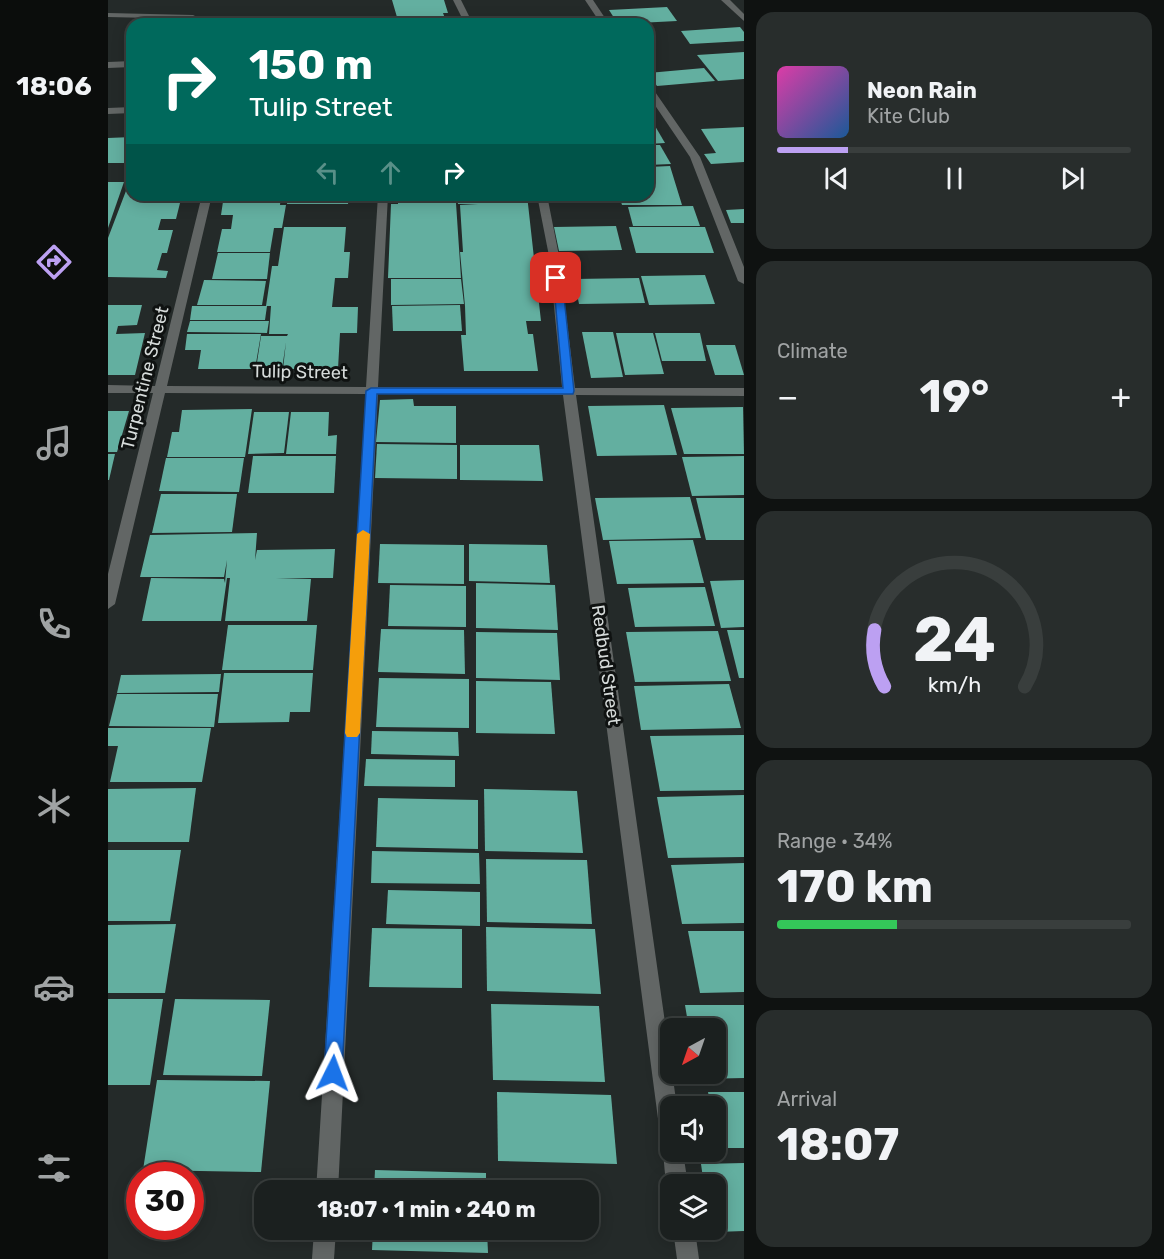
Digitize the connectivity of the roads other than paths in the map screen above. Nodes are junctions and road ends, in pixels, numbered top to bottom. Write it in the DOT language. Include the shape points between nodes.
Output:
graph roads {
  1 [pos="457,0"];
  2 [pos="589,0"];
  3 [pos="725,0"];
  4 [pos="108,15"];
  5 [pos="194,17"];
  6 [pos="466,18"];
  7 [pos="601,18"];
  8 [pos="744,19"];
  9 [pos="126,64"];
  10 [pos="108,65"];
  11 [pos="654,97"];
  12 [pos="126,110"];
  13 [pos="108,111"];
  14 [pos="206,201"];
  15 [pos="383,201"];
  16 [pos="543,201"];
  17 [pos="744,281"];
  18 [pos="108,389"];
  19 [pos="162,389"];
  20 [pos="371,391"];
  21 [pos="569,391"];
  22 [pos="744,392"];
  23 [pos="108,604"];
  24 [pos="665,1096"];
  25 [pos="328,1180"];
  26 [pos="324,1240"];
  27 [pos="685,1240"];
  28 [pos="323,1259"];
  29 [pos="688,1259"];
  1 -- 6 [label="street"];
  2 -- 7 [label="street"];
  3 -- 8 [label="street"];
  4 -- 5 [label="street"];
  9 -- 10 [label="street"];
  11 -- 17 [label="street" via="695,157"];
  12 -- 13 [label="street"];
  14 -- 19 [label="street, Turpentine Street"];
  15 -- 20 [label="street"];
  16 -- 21 [label="street, Redbud Street" via="554,256"];
  18 -- 19 [label="street, Tulip Street"];
  19 -- 20 [label="street, Tulip Street"];
  19 -- 23 [label="street, Turpentine Street"];
  20 -- 21 [label="street, Tulip Street"];
  20 -- 25 [label="street"];
  21 -- 22 [label="street, Tulip Street"];
  21 -- 24 [label="street, Redbud Street"];
  26 -- 28 [label="street"];
  27 -- 29 [label="street"];
}
